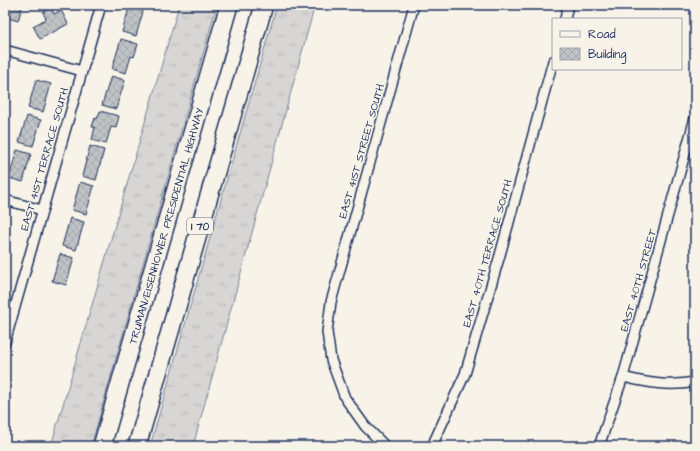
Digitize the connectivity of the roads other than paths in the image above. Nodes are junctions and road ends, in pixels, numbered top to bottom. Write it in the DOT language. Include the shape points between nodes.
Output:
graph roads {
  1 [pos="101,5"];
  2 [pos="229,5"];
  3 [pos="264,5"];
  4 [pos="414,5"];
  5 [pos="568,5"];
  6 [pos="564,18"];
  7 [pos="5,50"];
  8 [pos="552,65"];
  9 [pos="82,71"];
  10 [pos="695,118"];
  11 [pos="5,200"];
  12 [pos="42,210"];
  13 [pos="5,342"];
  14 [pos="623,377"];
  15 [pos="695,382"];
  16 [pos="102,446"];
  17 [pos="137,446"];
  18 [pos="385,446"];
  19 [pos="432,446"];
  20 [pos="599,446"];
  1 -- 9 [label="street, EAST 41ST TERRACE SOUTH"];
  2 -- 16 [label="highway, TRUMAN/EISENHOWER PRESIDENTIAL HIGHWAY"];
  3 -- 17 [label="highway, I 70"];
  4 -- 18 [label="street, EAST 41ST STREET SOUTH" via="331,302 327,332 331,360 345,398 365,426"];
  5 -- 6 [label="street"];
  7 -- 9 [label="street"];
  8 -- 19 [label="street, EAST 40TH TERRACE SOUTH" via="465,374"];
  9 -- 12 [label="street, EAST 41ST TERRACE SOUTH"];
  10 -- 14 [label="street, EAST 40TH STREET"];
  11 -- 12 [label="street"];
  12 -- 13 [label="street, EAST 41ST TERRACE SOUTH"];
  14 -- 15 [label="street" via="663,385"];
  14 -- 20 [label="street, EAST 40TH STREET"];
}
